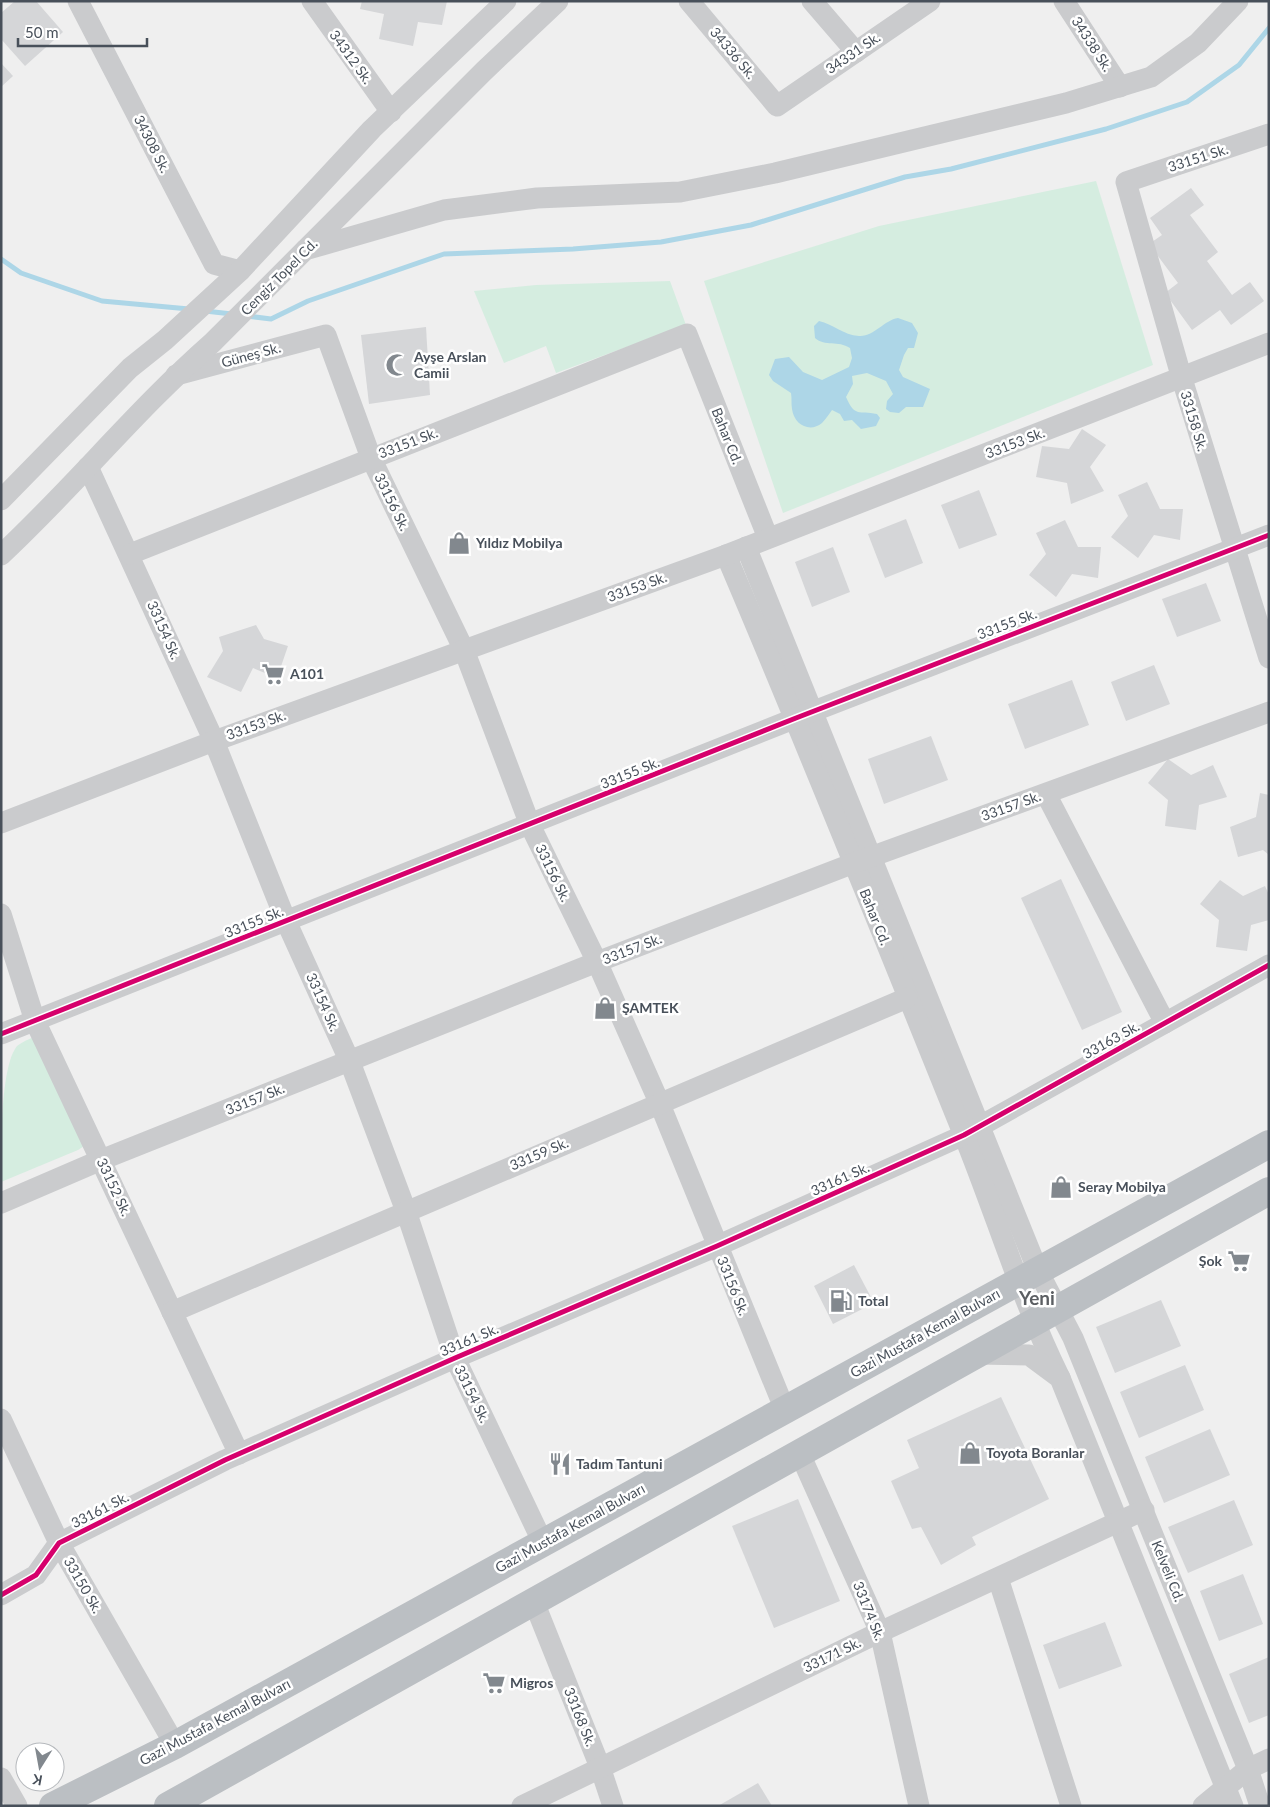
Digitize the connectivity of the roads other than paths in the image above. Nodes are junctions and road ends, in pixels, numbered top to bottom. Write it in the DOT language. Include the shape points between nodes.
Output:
graph roads {
  1 [pos="78,1"];
  2 [pos="312,1"];
  3 [pos="506,1"];
  4 [pos="558,1"];
  5 [pos="689,1"];
  6 [pos="812,1"];
  7 [pos="930,1"];
  8 [pos="1064,1"];
  9 [pos="1238,1"];
  10 [pos="856,52"];
  11 [pos="1120,87"];
  12 [pos="777,106"];
  13 [pos="391,112"];
  14 [pos="1269,134"];
  15 [pos="1126,182"];
  16 [pos="305,250"];
  17 [pos="240,271"];
  18 [pos="687,334"];
  19 [pos="326,335"];
  20 [pos="1269,343"];
  21 [pos="176,375"];
  22 [pos="1182,379"];
  23 [pos="371,458"];
  24 [pos="88,467"];
  25 [pos="1,500"];
  26 [pos="1269,535"];
  27 [pos="768,538"];
  28 [pos="1233,549"];
  29 [pos="736,551"];
  30 [pos="130,554"];
  31 [pos="1,555"];
  32 [pos="464,650"];
  33 [pos="1269,658"];
  34 [pos="1269,712"];
  35 [pos="804,715"];
  36 [pos="214,741"];
  37 [pos="1046,794"];
  38 [pos="1,823"];
  39 [pos="530,825"];
  40 [pos="863,860"];
  41 [pos="1,914"];
  42 [pos="286,921"];
  43 [pos="597,962"];
  44 [pos="1269,965"];
  45 [pos="907,998"];
  46 [pos="35,1021"];
  47 [pos="1165,1023"];
  48 [pos="1,1034"];
  49 [pos="350,1062"];
  50 [pos="659,1102"];
  51 [pos="972,1131"];
  52 [pos="1269,1144"];
  53 [pos="101,1160"];
  54 [pos="1269,1191"];
  55 [pos="1,1203"];
  56 [pos="406,1211"];
  57 [pos="717,1246"];
  58 [pos="1029,1276"];
  59 [pos="172,1312"];
  60 [pos="1046,1316"];
  61 [pos="1072,1338"];
  62 [pos="1048,1353"];
  63 [pos="977,1354"];
  64 [pos="455,1358"];
  65 [pos="1060,1378"];
  66 [pos="785,1410"];
  67 [pos="1,1419"];
  68 [pos="239,1454"];
  69 [pos="800,1454"];
  70 [pos="1144,1510"];
  71 [pos="1118,1523"];
  72 [pos="59,1543"];
  73 [pos="543,1543"];
  74 [pos="998,1578"];
  75 [pos="1,1595"];
  76 [pos="534,1602"];
  77 [pos="880,1632"];
  78 [pos="175,1746"];
  79 [pos="1269,1760"];
  80 [pos="600,1767"];
  81 [pos="1248,1769"];
  82 [pos="1,1778"];
  83 [pos="1230,1796"];
  84 [pos="17,1806"];
  85 [pos="53,1806"];
  86 [pos="168,1806"];
  87 [pos="522,1806"];
  88 [pos="613,1806"];
  89 [pos="919,1806"];
  90 [pos="1071,1806"];
  91 [pos="1203,1806"];
  92 [pos="1260,1806"];
  1 -- 17 [label="street, 34308 Sk." via="214,264"];
  2 -- 13 [label="street, 34312 Sk."];
  3 -- 13 [label="street"];
  4 -- 16 [label="street, Cengiz Topel Cd."];
  5 -- 12 [label="street, 34336 Sk."];
  6 -- 10 [label="street"];
  7 -- 10 [label="street, 34331 Sk."];
  8 -- 11 [label="street, 34338 Sk."];
  9 -- 11 [label="street" via="1198,43 1151,77"];
  10 -- 12 [label="street, 34331 Sk."];
  11 -- 16 [label="street" via="1066,103 774,173 680,192 537,198 444,210"];
  13 -- 17 [label="street"];
  14 -- 15 [label="street, 33151 Sk."];
  15 -- 22 [label="street, 33158 Sk."];
  16 -- 21 [label="street, Cengiz Topel Cd."];
  17 -- 25 [label="street" via="130,368"];
  18 -- 23 [label="street, 33151 Sk."];
  18 -- 27 [label="street, Bahar Cd."];
  19 -- 21 [label="street, Güneş Sk."];
  19 -- 23 [label="street, 33156 Sk."];
  20 -- 22 [label="street, 33153 Sk."];
  21 -- 24 [label="street, Cengiz Topel Cd."];
  22 -- 27 [label="street, 33153 Sk."];
  22 -- 28 [label="street, 33158 Sk."];
  23 -- 30 [label="street, 33151 Sk."];
  23 -- 32 [label="street, 33156 Sk."];
  24 -- 30 [label="street, 33154 Sk."];
  24 -- 31 [label="street, Cengiz Topel Cd."];
  26 -- 28 [label="street, 33155 Sk."];
  27 -- 29 [label="street, 33153 Sk."];
  28 -- 33 [label="street, 33158 Sk."];
  28 -- 35 [label="street, 33155 Sk."];
  29 -- 32 [label="street, 33153 Sk."];
  29 -- 35 [label="street, Bahar Cd."];
  30 -- 36 [label="street, 33154 Sk."];
  32 -- 36 [label="street, 33153 Sk."];
  32 -- 39 [label="street, 33156 Sk."];
  34 -- 37 [label="street, 33157 Sk."];
  35 -- 39 [label="street, 33155 Sk."];
  35 -- 40 [label="street, Bahar Cd."];
  36 -- 38 [label="street, 33153 Sk."];
  36 -- 42 [label="street, 33154 Sk."];
  37 -- 40 [label="street, 33157 Sk."];
  37 -- 47 [label="street"];
  39 -- 42 [label="street, 33155 Sk."];
  39 -- 43 [label="street, 33156 Sk."];
  40 -- 43 [label="street, 33157 Sk."];
  40 -- 45 [label="street, Bahar Cd."];
  40 -- 51 [label="street, Bahar Cd."];
  41 -- 46 [label="street, 33152 Sk."];
  42 -- 46 [label="street, 33155 Sk."];
  42 -- 49 [label="street, 33154 Sk."];
  43 -- 49 [label="street, 33157 Sk."];
  43 -- 50 [label="street, 33156 Sk."];
  44 -- 47 [label="street, 33163 Sk."];
  45 -- 50 [label="street, 33159 Sk."];
  45 -- 51 [label="street, Bahar Cd."];
  46 -- 48 [label="street, 33155 Sk."];
  46 -- 53 [label="street, 33152 Sk."];
  47 -- 51 [label="street, 33163 Sk."];
  49 -- 53 [label="street, 33157 Sk."];
  49 -- 56 [label="street, 33154 Sk."];
  50 -- 56 [label="street, 33159 Sk."];
  50 -- 57 [label="street, 33156 Sk."];
  51 -- 57 [label="street, 33161 Sk."];
  51 -- 58 [label="street, Bahar Cd."];
  52 -- 58 [label="highway, Gazi Mustafa Kemal Bulvarı"];
  53 -- 55 [label="street, 33157 Sk."];
  53 -- 59 [label="street, 33152 Sk."];
  54 -- 60 [label="highway"];
  56 -- 59 [label="street, 33159 Sk."];
  56 -- 64 [label="street, 33154 Sk."];
  57 -- 64 [label="street, 33161 Sk."];
  57 -- 66 [label="street, 33156 Sk."];
  58 -- 60 [label="street, Kelveli Cd."];
  58 -- 66 [label="highway, Gazi Mustafa Kemal Bulvarı"];
  59 -- 68 [label="street, 33152 Sk."];
  60 -- 61 [label="street, Kelveli Cd."];
  60 -- 62 [label="street, Kelveli Cd."];
  60 -- 63 [label="highway"];
  61 -- 62 [label="street"];
  61 -- 70 [label="street, Kelveli Cd."];
  62 -- 65 [label="street, Kelveli Cd."];
  63 -- 65 [label="street" via="1029,1354"];
  63 -- 69 [label="highway"];
  64 -- 68 [label="street, 33161 Sk."];
  64 -- 73 [label="street, 33154 Sk."];
  65 -- 71 [label="street, Kelveli Cd."];
  66 -- 73 [label="highway, Gazi Mustafa Kemal Bulvarı"];
  67 -- 72 [label="street, 33150 Sk."];
  68 -- 72 [label="street, 33161 Sk."];
  69 -- 76 [label="highway"];
  69 -- 77 [label="street, 33174 Sk."];
  70 -- 71 [label="street, 33171 Sk."];
  70 -- 81 [label="street, Kelveli Cd."];
  71 -- 74 [label="street, 33171 Sk."];
  71 -- 83 [label="street, Kelveli Cd."];
  72 -- 75 [label="street, 33161 Sk." via="36,1574"];
  72 -- 78 [label="street, 33150 Sk."];
  73 -- 78 [label="highway, Gazi Mustafa Kemal Bulvarı"];
  74 -- 77 [label="street, 33171 Sk."];
  74 -- 90 [label="street"];
  76 -- 80 [label="street, 33168 Sk."];
  76 -- 86 [label="highway"];
  77 -- 80 [label="street, 33171 Sk."];
  77 -- 89 [label="street, 33174 Sk."];
  78 -- 85 [label="highway, Gazi Mustafa Kemal Bulvarı"];
  79 -- 81 [label="street"];
  80 -- 87 [label="street, 33171 Sk."];
  80 -- 88 [label="street, 33168 Sk."];
  81 -- 83 [label="street"];
  81 -- 92 [label="street, Kelveli Cd."];
  82 -- 84 [label="street"];
  83 -- 91 [label="street"];
}
